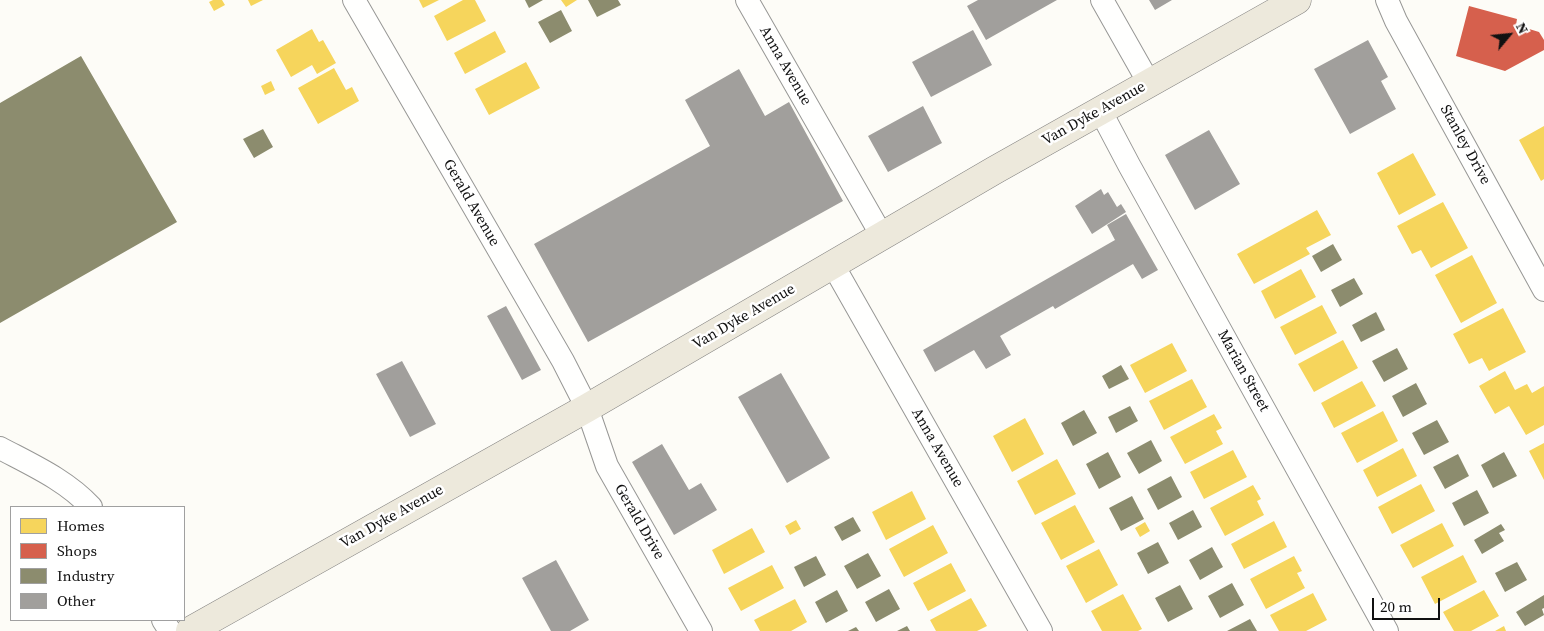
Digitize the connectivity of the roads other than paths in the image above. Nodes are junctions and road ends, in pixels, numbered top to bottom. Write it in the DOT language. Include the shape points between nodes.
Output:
graph roads {
  1 [pos="354,0"];
  2 [pos="747,0"];
  3 [pos="1102,0"];
  4 [pos="1297,0"];
  5 [pos="1387,0"];
  6 [pos="1149,83"];
  7 [pos="1100,110"];
  8 [pos="882,236"];
  9 [pos="833,265"];
  10 [pos="1544,290"];
  11 [pos="587,408"];
  12 [pos="0,448"];
  13 [pos="90,506"];
  14 [pos="190,631"];
  15 [pos="701,631"];
  16 [pos="1041,631"];
  17 [pos="1387,631"];
  1 -- 11 [label="street, Gerald Avenue"];
  2 -- 8 [label="street, Anna Avenue"];
  3 -- 6 [label="street"];
  4 -- 6 [label="main road, Van Dyke Avenue"];
  5 -- 10 [label="street, Stanley Drive"];
  6 -- 7 [label="main road, Van Dyke Avenue"];
  7 -- 8 [label="main road, Van Dyke Avenue"];
  7 -- 17 [label="street, Marian Street"];
  8 -- 9 [label="main road, Van Dyke Avenue"];
  9 -- 11 [label="main road, Van Dyke Avenue"];
  9 -- 16 [label="street, Anna Avenue"];
  11 -- 14 [label="main road, Van Dyke Avenue"];
  11 -- 15 [label="street, Gerald Drive" via="607,466"];
  12 -- 13 [label="street" via="56,478"];
}
